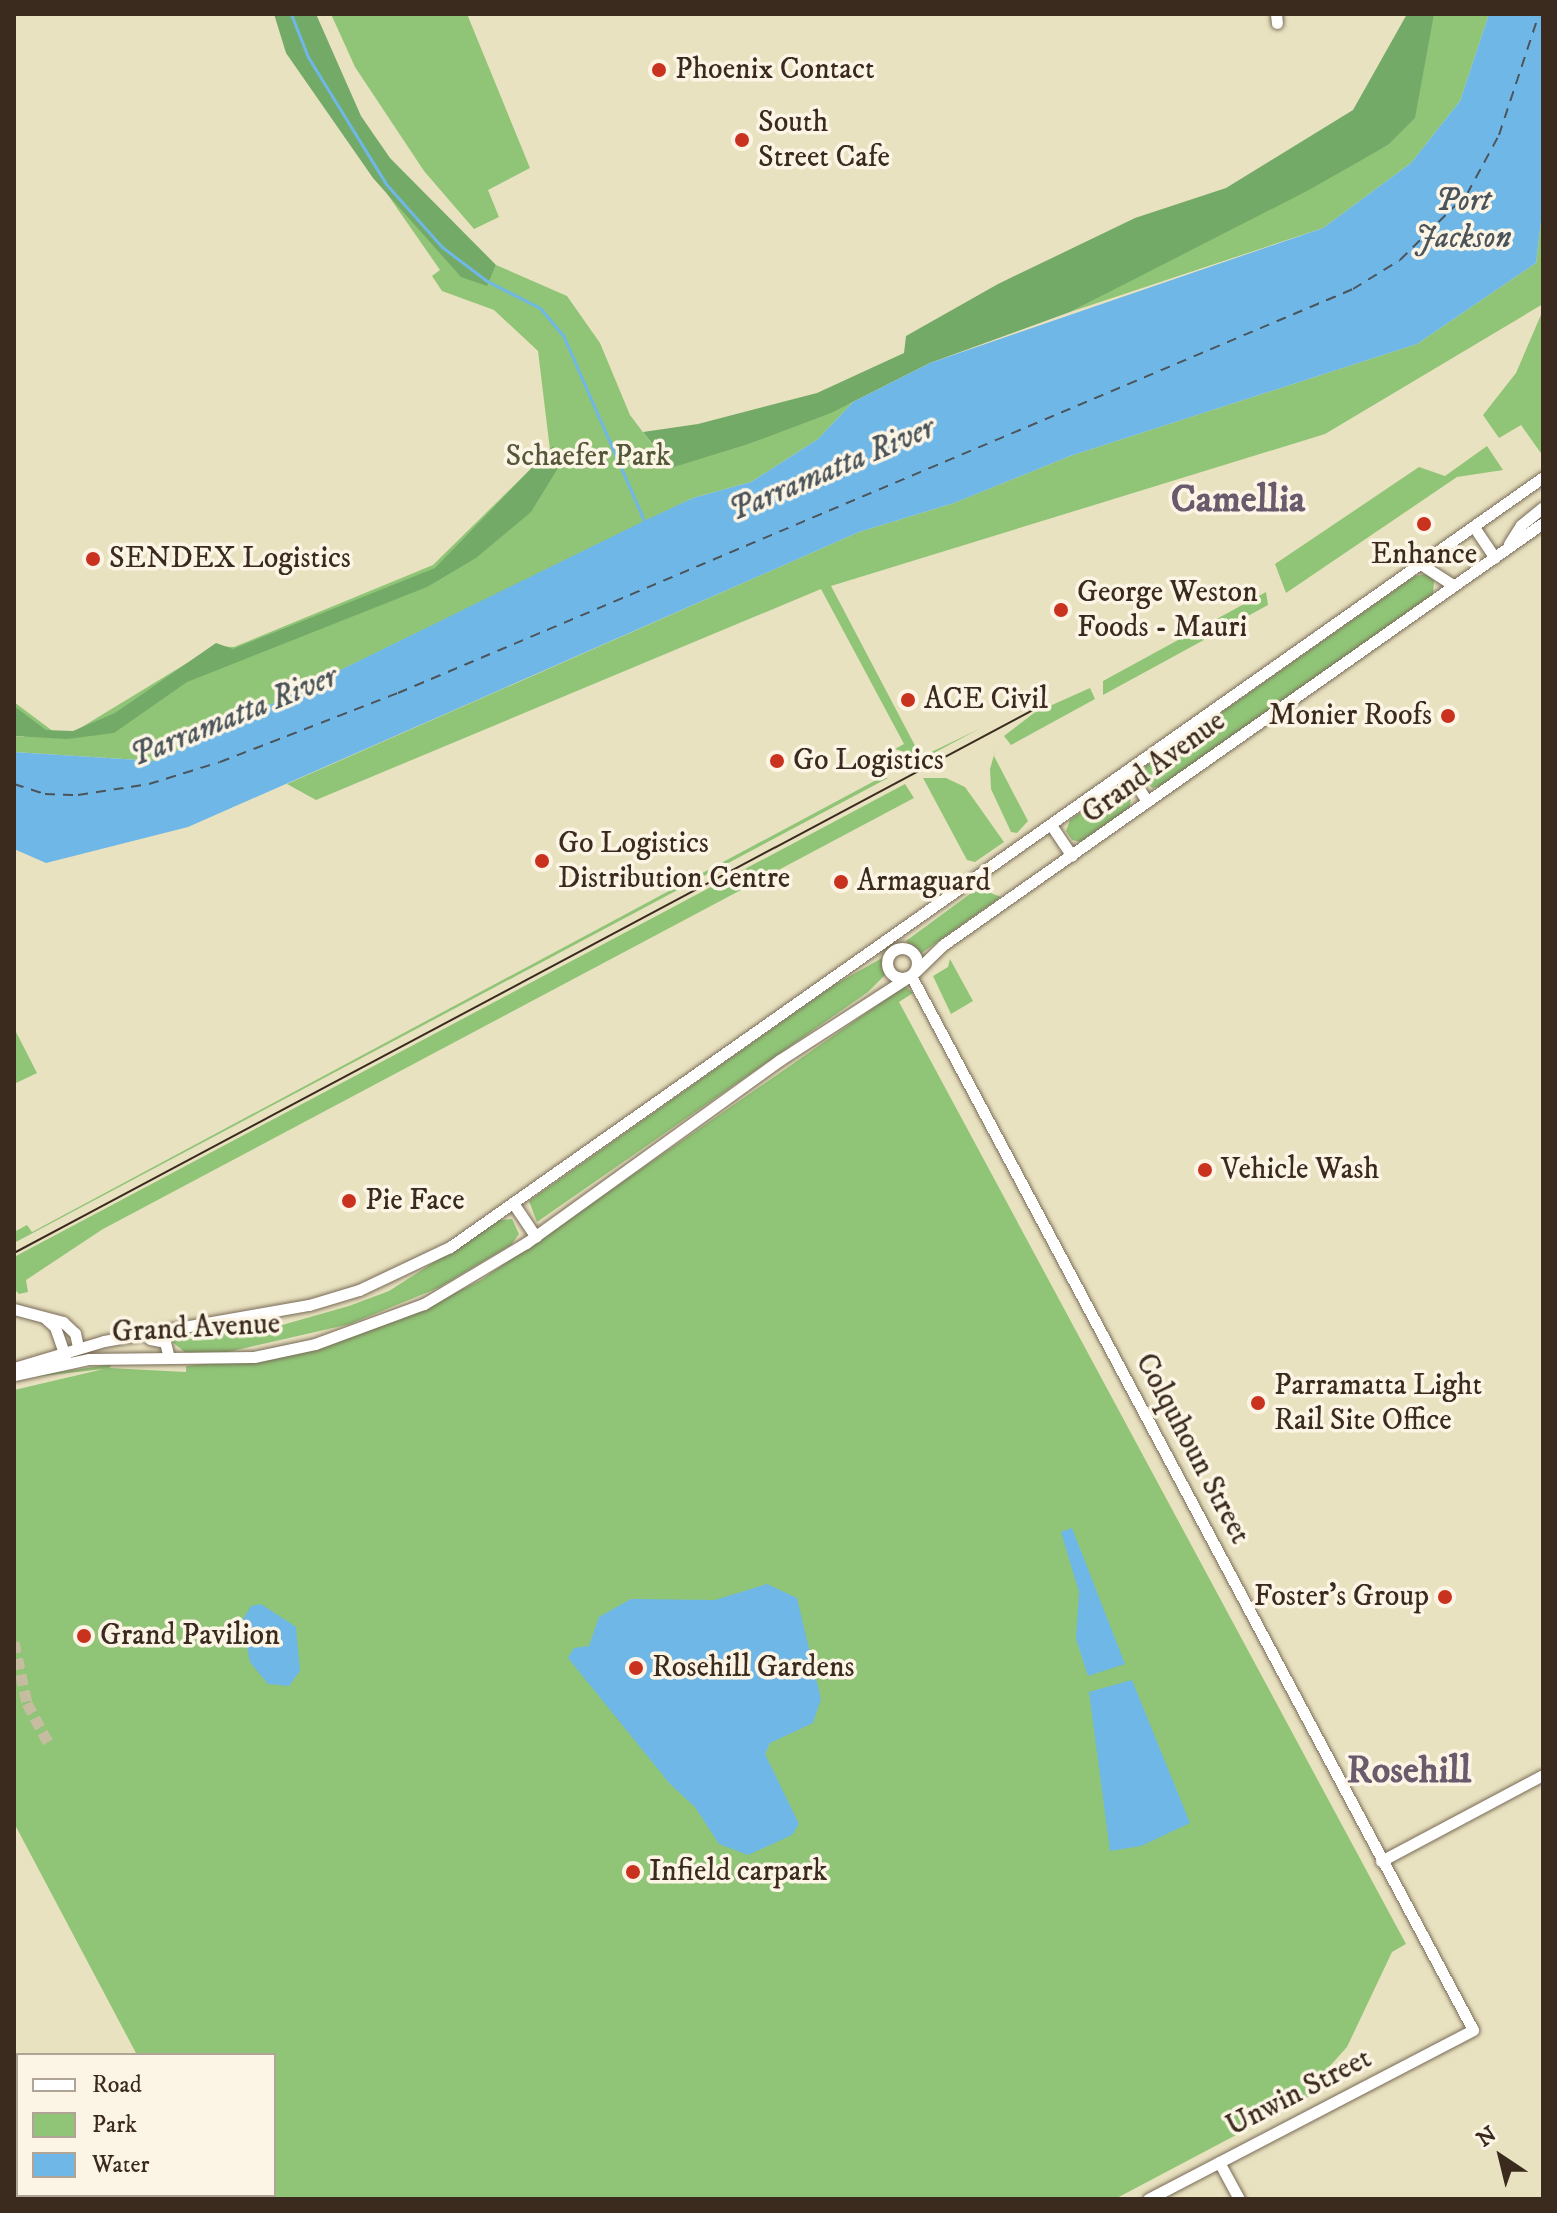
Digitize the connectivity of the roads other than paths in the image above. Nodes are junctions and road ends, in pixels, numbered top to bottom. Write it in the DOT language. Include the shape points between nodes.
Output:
graph roads {
  1 [pos="1543,477"];
  2 [pos="1543,507"];
  3 [pos="1543,523"];
  4 [pos="1474,527"];
  5 [pos="1500,554"];
  6 [pos="1422,565"];
  7 [pos="1454,586"];
  8 [pos="1128,771"];
  9 [pos="1147,802"];
  10 [pos="1051,825"];
  11 [pos="1072,856"];
  12 [pos="963,887"];
  13 [pos="891,948"];
  14 [pos="910,976"];
  15 [pos="827,985"];
  16 [pos="515,1206"];
  17 [pos="536,1237"];
  18 [pos="14,1309"];
  19 [pos="44,1318"];
  20 [pos="110,1340"];
  21 [pos="78,1347"];
  22 [pos="60,1353"];
  23 [pos="169,1358"];
  24 [pos="72,1361"];
  25 [pos="14,1368"];
  26 [pos="14,1375"];
  27 [pos="1543,1775"];
  28 [pos="1381,1861"];
  29 [pos="1473,2030"];
  30 [pos="1219,2162"];
  31 [pos="1148,2199"];
  32 [pos="1239,2199"];
  1 -- 4 [label="street, Grand Avenue"];
  2 -- 5 [label="street" via="1521,525"];
  3 -- 5 [label="street, Grand Avenue"];
  4 -- 5 [label="street"];
  4 -- 6 [label="street, Grand Avenue"];
  5 -- 7 [label="street, Grand Avenue"];
  6 -- 7 [label="street"];
  6 -- 8 [label="street, Grand Avenue"];
  7 -- 9 [label="street, Grand Avenue"];
  8 -- 9 [label="street"];
  8 -- 10 [label="street, Grand Avenue"];
  9 -- 11 [label="street, Grand Avenue"];
  10 -- 11 [label="street"];
  10 -- 12 [label="street, Grand Avenue"];
  11 -- 14 [label="street, Grand Avenue" via="943,945"];
  12 -- 13 [label="street, Grand Avenue"];
  12 -- 15 [label="street, Grand Avenue"];
  13 -- 14 [label="street" via="889,966"];
  13 -- 14 [label="street" via="910,952"];
  13 -- 15 [label="street, Grand Avenue"];
  14 -- 17 [label="street, Grand Avenue" via="780,1060"];
  14 -- 28 [label="street, Colquhoun Street"];
  15 -- 16 [label="street, Grand Avenue"];
  16 -- 17 [label="street"];
  16 -- 20 [label="street, Grand Avenue" via="450,1247 359,1290 271,1314"];
  17 -- 23 [label="street, Grand Avenue" via="474,1278 364,1328 254,1357"];
  18 -- 19 [label="street"];
  19 -- 21 [label="street" via="67,1325"];
  19 -- 22 [label="street" via="57,1330"];
  20 -- 21 [label="street, Grand Avenue"];
  20 -- 23 [label="street" via="157,1339 166,1344"];
  21 -- 22 [label="street, Grand Avenue"];
  21 -- 24 [label="street, Grand Avenue"];
  22 -- 24 [label="street"];
  22 -- 25 [label="street, Grand Avenue"];
  23 -- 24 [label="street, Grand Avenue"];
  24 -- 26 [label="street, Grand Avenue"];
  27 -- 28 [label="street"];
  28 -- 29 [label="street, Colquhoun Street"];
  29 -- 30 [label="street, Unwin Street"];
  30 -- 31 [label="street, Unwin Street"];
  30 -- 32 [label="street"];
}
